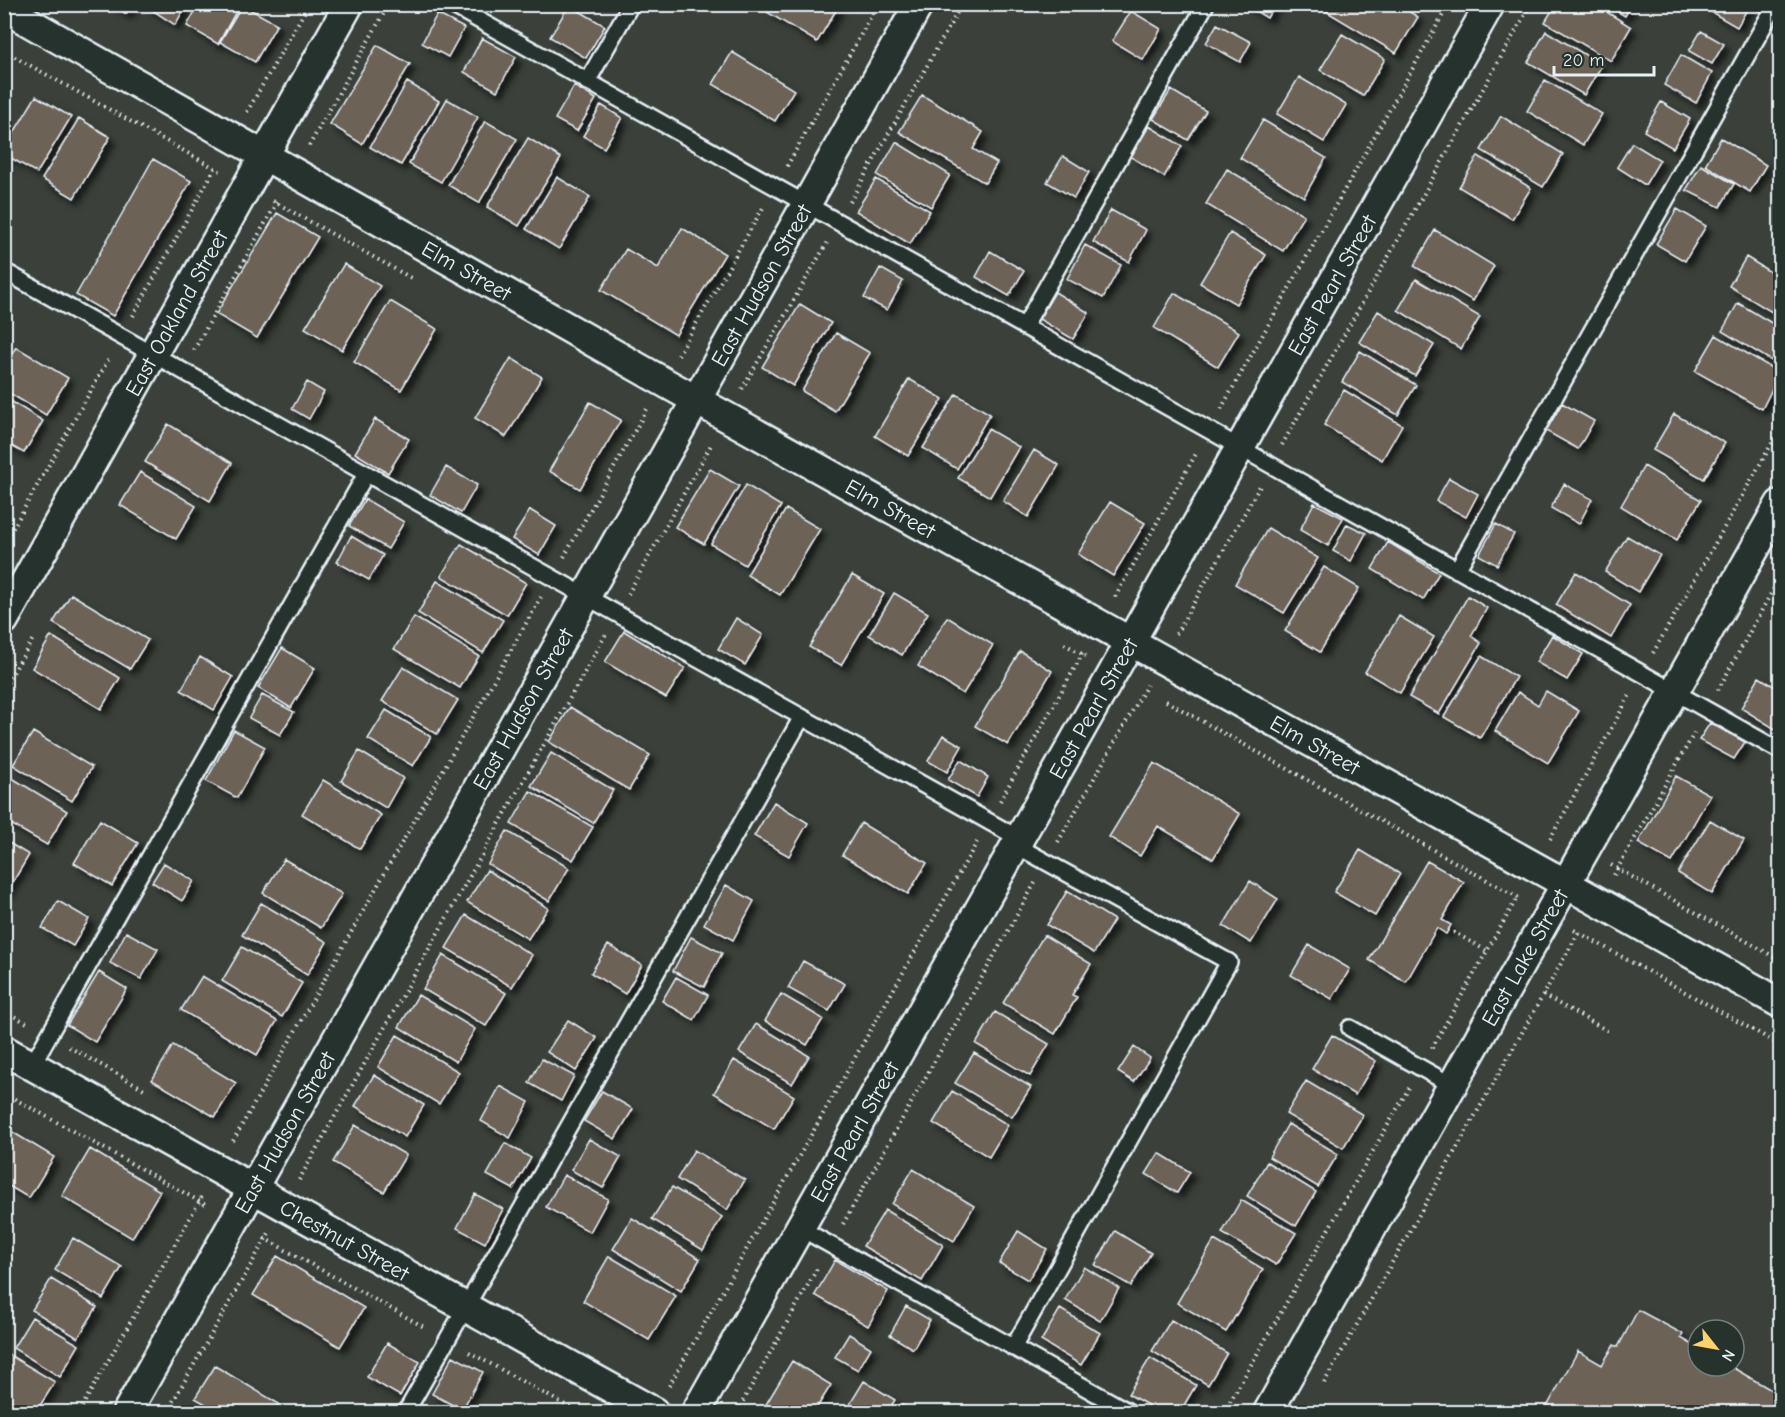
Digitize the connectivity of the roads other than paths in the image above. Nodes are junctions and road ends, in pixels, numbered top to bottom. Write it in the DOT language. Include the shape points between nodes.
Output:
graph roads {
  1 [pos="349,4"];
  2 [pos="450,4"];
  3 [pos="631,4"];
  4 [pos="919,4"];
  5 [pos="1206,4"];
  6 [pos="1490,4"];
  7 [pos="1776,4"];
  8 [pos="4,8"];
  9 [pos="587,82"];
  10 [pos="263,155"];
  11 [pos="806,205"];
  12 [pos="4,271"];
  13 [pos="1024,327"];
  14 [pos="155,354"];
  15 [pos="698,401"];
  16 [pos="1241,448"];
  17 [pos="366,474"];
  18 [pos="1780,504"];
  19 [pos="1458,570"];
  20 [pos="587,597"];
  21 [pos="4,620"];
  22 [pos="1131,642"];
  23 [pos="1674,693"];
  24 [pos="802,717"];
  25 [pos="1780,752"];
  26 [pos="1019,842"];
  27 [pos="1567,884"];
  28 [pos="1780,1003"];
  29 [pos="1350,1028"];
  30 [pos="4,1050"];
  31 [pos="32,1065"];
  32 [pos="1453,1086"];
  33 [pos="253,1189"];
  34 [pos="800,1228"];
  35 [pos="465,1307"];
  36 [pos="1013,1348"];
  37 [pos="654,1412"];
  38 [pos="127,1413"];
  39 [pos="406,1413"];
  40 [pos="696,1413"];
  41 [pos="1128,1413"];
  42 [pos="1268,1413"];
  1 -- 10 [label="street, East Oakland Street"];
  2 -- 9 [label="lane"];
  3 -- 9 [label="lane"];
  4 -- 11 [label="street, East Hudson Street"];
  5 -- 13 [label="lane"];
  6 -- 16 [label="street, East Pearl Street"];
  7 -- 19 [label="lane"];
  8 -- 10 [label="street, Elm Street"];
  9 -- 11 [label="lane"];
  10 -- 14 [label="street, East Oakland Street"];
  10 -- 15 [label="street, Elm Street"];
  11 -- 13 [label="lane"];
  11 -- 15 [label="street, East Hudson Street"];
  12 -- 14 [label="lane"];
  13 -- 16 [label="lane"];
  14 -- 17 [label="lane"];
  14 -- 21 [label="street, East Oakland Street"];
  15 -- 20 [label="street, East Hudson Street"];
  15 -- 22 [label="street, Elm Street"];
  16 -- 19 [label="lane"];
  16 -- 22 [label="street, East Pearl Street"];
  17 -- 20 [label="lane"];
  17 -- 31 [label="lane"];
  18 -- 23 [label="street, East Lake Street"];
  19 -- 23 [label="lane"];
  20 -- 24 [label="lane"];
  20 -- 33 [label="street, East Hudson Street"];
  22 -- 26 [label="street, East Pearl Street"];
  22 -- 27 [label="street, Elm Street"];
  23 -- 25 [label="lane"];
  23 -- 27 [label="street, East Lake Street"];
  24 -- 26 [label="lane"];
  24 -- 35 [label="lane"];
  26 -- 34 [label="street, East Pearl Street"];
  26 -- 36 [label="lane" via="1047,862 1230,962"];
  27 -- 28 [label="street, Elm Street"];
  27 -- 32 [label="street, East Lake Street"];
  29 -- 32 [label="lane"];
  30 -- 31 [label="street, Chestnut Street"];
  31 -- 33 [label="street, Chestnut Street"];
  32 -- 42 [label="street, East Lake Street"];
  33 -- 35 [label="street, Chestnut Street"];
  33 -- 38 [label="street, East Hudson Street"];
  34 -- 36 [label="lane"];
  34 -- 40 [label="street, East Pearl Street"];
  35 -- 37 [label="street, Chestnut Street"];
  35 -- 39 [label="lane"];
  36 -- 41 [label="lane"];
}
